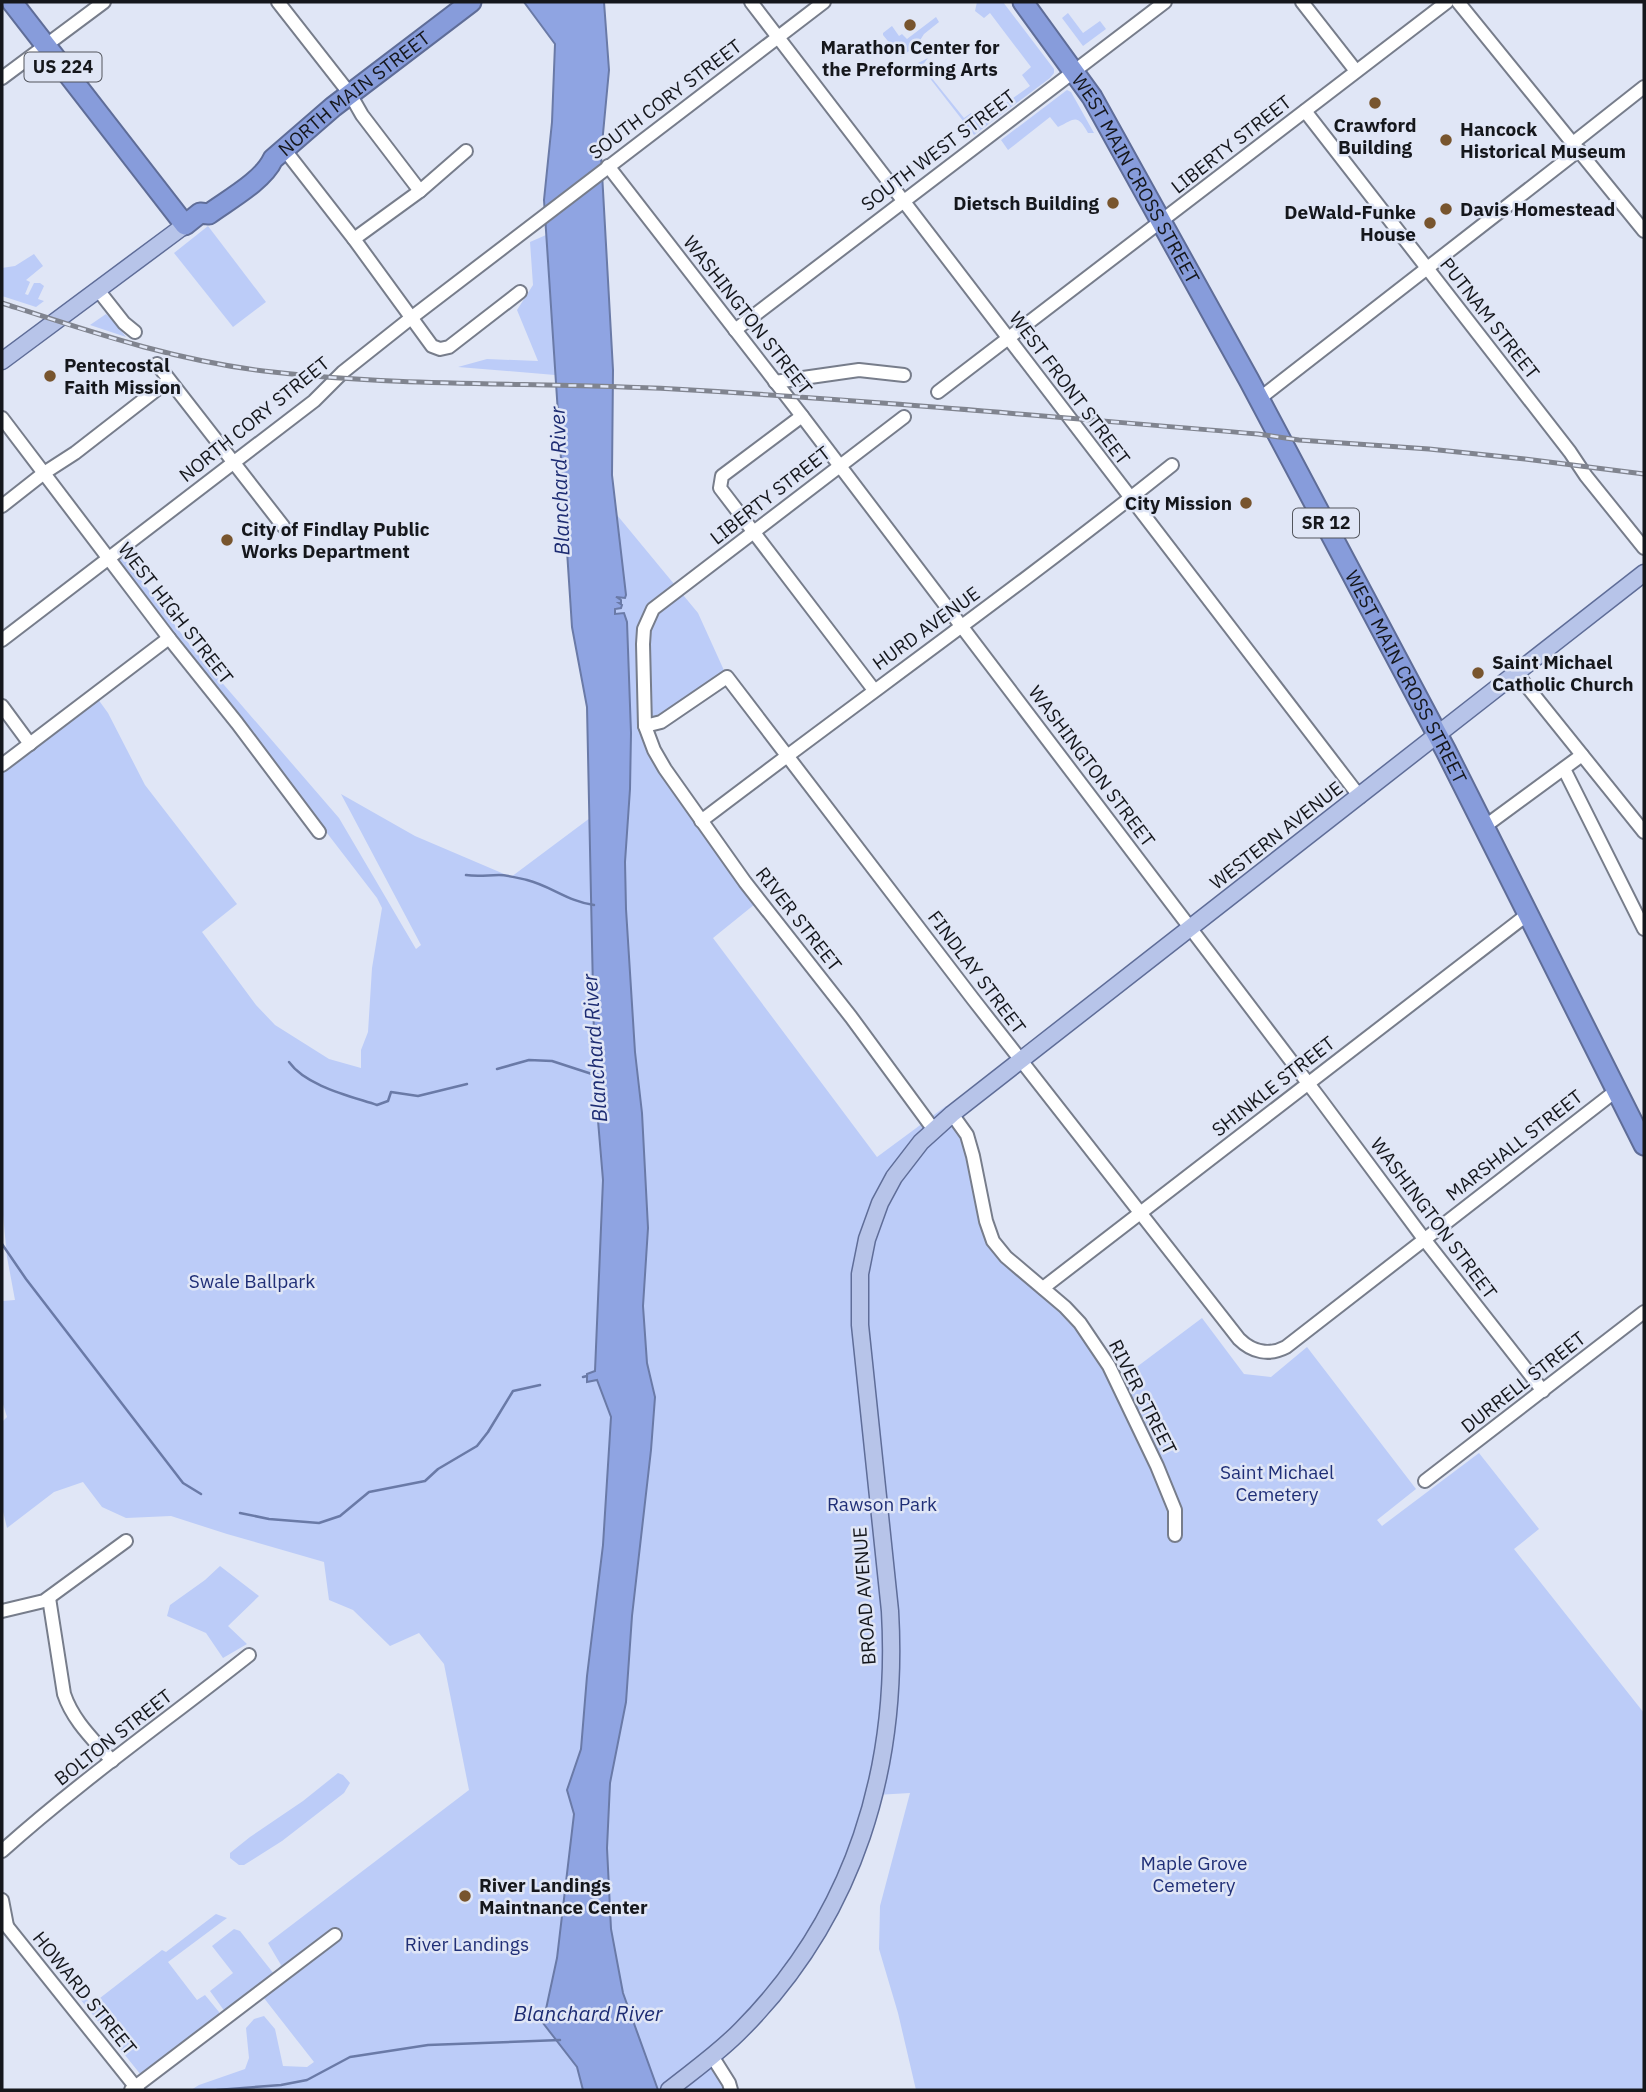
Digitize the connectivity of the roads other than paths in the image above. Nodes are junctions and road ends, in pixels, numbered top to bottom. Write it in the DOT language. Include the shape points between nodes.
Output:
graph roads {
  1 [pos="12,2"];
  2 [pos="104,2"];
  3 [pos="278,2"];
  4 [pos="471,2"];
  5 [pos="751,2"];
  6 [pos="824,2"];
  7 [pos="1023,2"];
  8 [pos="1165,2"];
  9 [pos="1302,2"];
  10 [pos="1447,2"];
  11 [pos="1458,2"];
  12 [pos="778,37"];
  13 [pos="46,46"];
  14 [pos="1074,70"];
  15 [pos="1356,71"];
  16 [pos="2,78"];
  17 [pos="1644,87"];
  18 [pos="350,94"];
  19 [pos="1305,111"];
  20 [pos="1576,147"];
  21 [pos="466,150"];
  22 [pos="278,154"];
  23 [pos="608,166"];
  24 [pos="419,191"];
  25 [pos="903,201"];
  26 [pos="192,219"];
  27 [pos="1162,221"];
  28 [pos="530,227"];
  29 [pos="1644,231"];
  30 [pos="354,239"];
  31 [pos="1426,268"];
  32 [pos="98,290"];
  33 [pos="520,292"];
  34 [pos="411,317"];
  35 [pos="735,330"];
  36 [pos="135,332"];
  37 [pos="1007,337"];
  38 [pos="4,353"];
  39 [pos="157,364"];
  40 [pos="904,375"];
  41 [pos="169,380"];
  42 [pos="775,382"];
  43 [pos="938,392"];
  44 [pos="1259,399"];
  45 [pos="802,416"];
  46 [pos="904,416"];
  47 [pos="2,418"];
  48 [pos="234,462"];
  49 [pos="1172,465"];
  50 [pos="838,466"];
  51 [pos="44,473"];
  52 [pos="1130,499"];
  53 [pos="2,506"];
  54 [pos="283,527"];
  55 [pos="754,532"];
  56 [pos="1644,548"];
  57 [pos="109,558"];
  58 [pos="1644,573"];
  59 [pos="962,627"];
  60 [pos="169,638"];
  61 [pos="2,640"];
  62 [pos="1517,674"];
  63 [pos="874,690"];
  64 [pos="2,706"];
  65 [pos="645,726"];
  66 [pos="1438,735"];
  67 [pos="30,744"];
  68 [pos="787,755"];
  69 [pos="1582,755"];
  70 [pos="2,765"];
  71 [pos="1564,769"];
  72 [pos="1360,797"];
  73 [pos="701,821"];
  74 [pos="1484,827"];
  75 [pos="319,832"];
  76 [pos="1644,832"];
  77 [pos="1528,914"];
  78 [pos="1190,928"];
  79 [pos="1644,929"];
  80 [pos="1021,1060"];
  81 [pos="1308,1083"];
  82 [pos="1616,1090"];
  83 [pos="952,1114"];
  84 [pos="934,1130"];
  85 [pos="1644,1145"];
  86 [pos="1139,1214"];
  87 [pos="1424,1239"];
  88 [pos="1043,1288"];
  89 [pos="1644,1312"];
  90 [pos="1266,1352"];
  91 [pos="1543,1391"];
  92 [pos="1425,1481"];
  93 [pos="1175,1535"];
  94 [pos="125,1541"];
  95 [pos="49,1598"];
  96 [pos="2,1611"];
  97 [pos="249,1655"];
  98 [pos="111,1761"];
  99 [pos="2,1851"];
  100 [pos="2,1900"];
  101 [pos="4,1923"];
  102 [pos="335,1935"];
  103 [pos="712,2056"];
  104 [pos="135,2089"];
  105 [pos="671,2089"];
  106 [pos="731,2090"];
  1 -- 13 [label="highway, US 224"];
  2 -- 13 [label="street"];
  3 -- 18 [label="street"];
  4 -- 18 [label="highway, NORTH MAIN STREET"];
  5 -- 12 [label="street, WEST FRONT STREET"];
  6 -- 12 [label="street, SOUTH CORY STREET"];
  7 -- 14 [label="highway, WEST MAIN CROSS STREET / SR 12"];
  8 -- 14 [label="street, SOUTH WEST STREET"];
  9 -- 15 [label="street"];
  10 -- 15 [label="street, LIBERTY STREET"];
  11 -- 20 [label="street"];
  12 -- 23 [label="street, SOUTH CORY STREET"];
  12 -- 25 [label="street, WEST FRONT STREET"];
  13 -- 16 [label="street"];
  13 -- 26 [label="highway, US 224"];
  14 -- 25 [label="street, SOUTH WEST STREET"];
  14 -- 27 [label="highway, WEST MAIN CROSS STREET / SR 12"];
  15 -- 19 [label="street, LIBERTY STREET"];
  17 -- 20 [label="street"];
  18 -- 22 [label="highway, NORTH MAIN STREET"];
  18 -- 24 [label="street"];
  19 -- 27 [label="street, LIBERTY STREET"];
  19 -- 31 [label="street, PUTNAM STREET"];
  20 -- 29 [label="street"];
  20 -- 31 [label="street"];
  21 -- 24 [label="street"];
  22 -- 26 [label="highway, NORTH MAIN STREET" via="250,184 209,214"];
  22 -- 30 [label="street"];
  23 -- 28 [label="street, SOUTH CORY STREET"];
  23 -- 35 [label="street, WASHINGTON STREET"];
  24 -- 30 [label="street"];
  25 -- 35 [label="street, SOUTH WEST STREET"];
  25 -- 37 [label="street, WEST FRONT STREET"];
  26 -- 32 [label="main road, NORTH MAIN STREET"];
  27 -- 37 [label="street, LIBERTY STREET"];
  27 -- 44 [label="highway, WEST MAIN CROSS STREET / SR 12"];
  28 -- 34 [label="street, NORTH CORY STREET"];
  30 -- 34 [label="street"];
  31 -- 44 [label="street"];
  31 -- 56 [label="street, PUTNAM STREET"];
  32 -- 36 [label="street"];
  32 -- 38 [label="main road, NORTH MAIN STREET"];
  33 -- 34 [label="street" via="449,347 432,346"];
  34 -- 48 [label="street, NORTH CORY STREET" via="314,401"];
  35 -- 42 [label="street, WASHINGTON STREET"];
  37 -- 43 [label="street, LIBERTY STREET"];
  37 -- 52 [label="street, WEST FRONT STREET"];
  39 -- 41 [label="street"];
  40 -- 42 [label="street" via="859,370"];
  41 -- 48 [label="street"];
  41 -- 51 [label="street"];
  42 -- 45 [label="street, WASHINGTON STREET"];
  44 -- 66 [label="highway, WEST MAIN CROSS STREET / SR 12"];
  45 -- 50 [label="street, WASHINGTON STREET"];
  45 -- 55 [label="street" via="722,476 720,488"];
  46 -- 50 [label="street, LIBERTY STREET"];
  47 -- 51 [label="street, WEST HIGH STREET"];
  48 -- 54 [label="street"];
  48 -- 57 [label="street, NORTH CORY STREET"];
  49 -- 52 [label="street, HURD AVENUE"];
  50 -- 55 [label="street, LIBERTY STREET"];
  50 -- 59 [label="street, WASHINGTON STREET"];
  51 -- 53 [label="street"];
  51 -- 57 [label="street, WEST HIGH STREET"];
  52 -- 59 [label="street, HURD AVENUE"];
  52 -- 72 [label="street, WEST FRONT STREET"];
  55 -- 63 [label="street"];
  55 -- 65 [label="street, LIBERTY STREET" via="649,615 644,629"];
  57 -- 60 [label="street, WEST HIGH STREET"];
  57 -- 61 [label="street, NORTH CORY STREET"];
  58 -- 62 [label="main road, WESTERN AVENUE"];
  59 -- 63 [label="street, HURD AVENUE"];
  59 -- 78 [label="street, WASHINGTON STREET"];
  60 -- 67 [label="street"];
  60 -- 75 [label="street, WEST HIGH STREET"];
  62 -- 66 [label="main road, WESTERN AVENUE"];
  62 -- 69 [label="street"];
  63 -- 68 [label="street, HURD AVENUE"];
  64 -- 67 [label="street"];
  65 -- 68 [label="street, FINDLAY STREET" via="661,722 727,677"];
  65 -- 73 [label="street, RIVER STREET" via="657,755"];
  66 -- 72 [label="main road, WESTERN AVENUE"];
  66 -- 74 [label="highway, WEST MAIN CROSS STREET / SR 12"];
  67 -- 70 [label="street"];
  68 -- 73 [label="street, HURD AVENUE"];
  68 -- 80 [label="street, FINDLAY STREET"];
  69 -- 71 [label="street"];
  69 -- 76 [label="street"];
  71 -- 74 [label="street"];
  71 -- 79 [label="street"];
  72 -- 78 [label="main road, WESTERN AVENUE"];
  73 -- 84 [label="street, RIVER STREET"];
  74 -- 77 [label="highway, WEST MAIN CROSS STREET / SR 12"];
  77 -- 81 [label="street, SHINKLE STREET"];
  77 -- 82 [label="highway, WEST MAIN CROSS STREET / SR 12"];
  78 -- 80 [label="main road, WESTERN AVENUE"];
  78 -- 81 [label="street, WASHINGTON STREET"];
  80 -- 83 [label="main road, WESTERN AVENUE"];
  80 -- 86 [label="street, FINDLAY STREET"];
  81 -- 86 [label="street, SHINKLE STREET"];
  81 -- 87 [label="street, WASHINGTON STREET"];
  82 -- 85 [label="highway, WEST MAIN CROSS STREET / SR 12"];
  82 -- 87 [label="street, MARSHALL STREET"];
  83 -- 84 [label="main road, WESTERN AVENUE"];
  83 -- 88 [label="street, RIVER STREET" via="967,1135 993,1241"];
  84 -- 103 [label="main road, BROAD AVENUE" via="911,1153 887,1190 867,1239 860,1274 860,1325 892,1653 876,1794 850,1870 809,1946 761,2010"];
  86 -- 88 [label="street, SHINKLE STREET"];
  86 -- 90 [label="street, FINDLAY STREET" via="1239,1339"];
  87 -- 90 [label="street, MARSHALL STREET" via="1286,1347"];
  87 -- 91 [label="street, WASHINGTON STREET"];
  88 -- 93 [label="street, RIVER STREET" via="1080,1323 1113,1374 1175,1510"];
  89 -- 91 [label="street, DURRELL STREET"];
  91 -- 92 [label="street, DURRELL STREET"];
  94 -- 95 [label="street"];
  95 -- 96 [label="street"];
  95 -- 98 [label="street" via="64,1694 76,1719"];
  97 -- 98 [label="street, BOLTON STREET"];
  98 -- 99 [label="street, BOLTON STREET"];
  100 -- 101 [label="street"];
  101 -- 104 [label="street, HOWARD STREET"];
  102 -- 104 [label="street"];
  103 -- 105 [label="main road, BROAD AVENUE"];
  103 -- 106 [label="street"];
}
